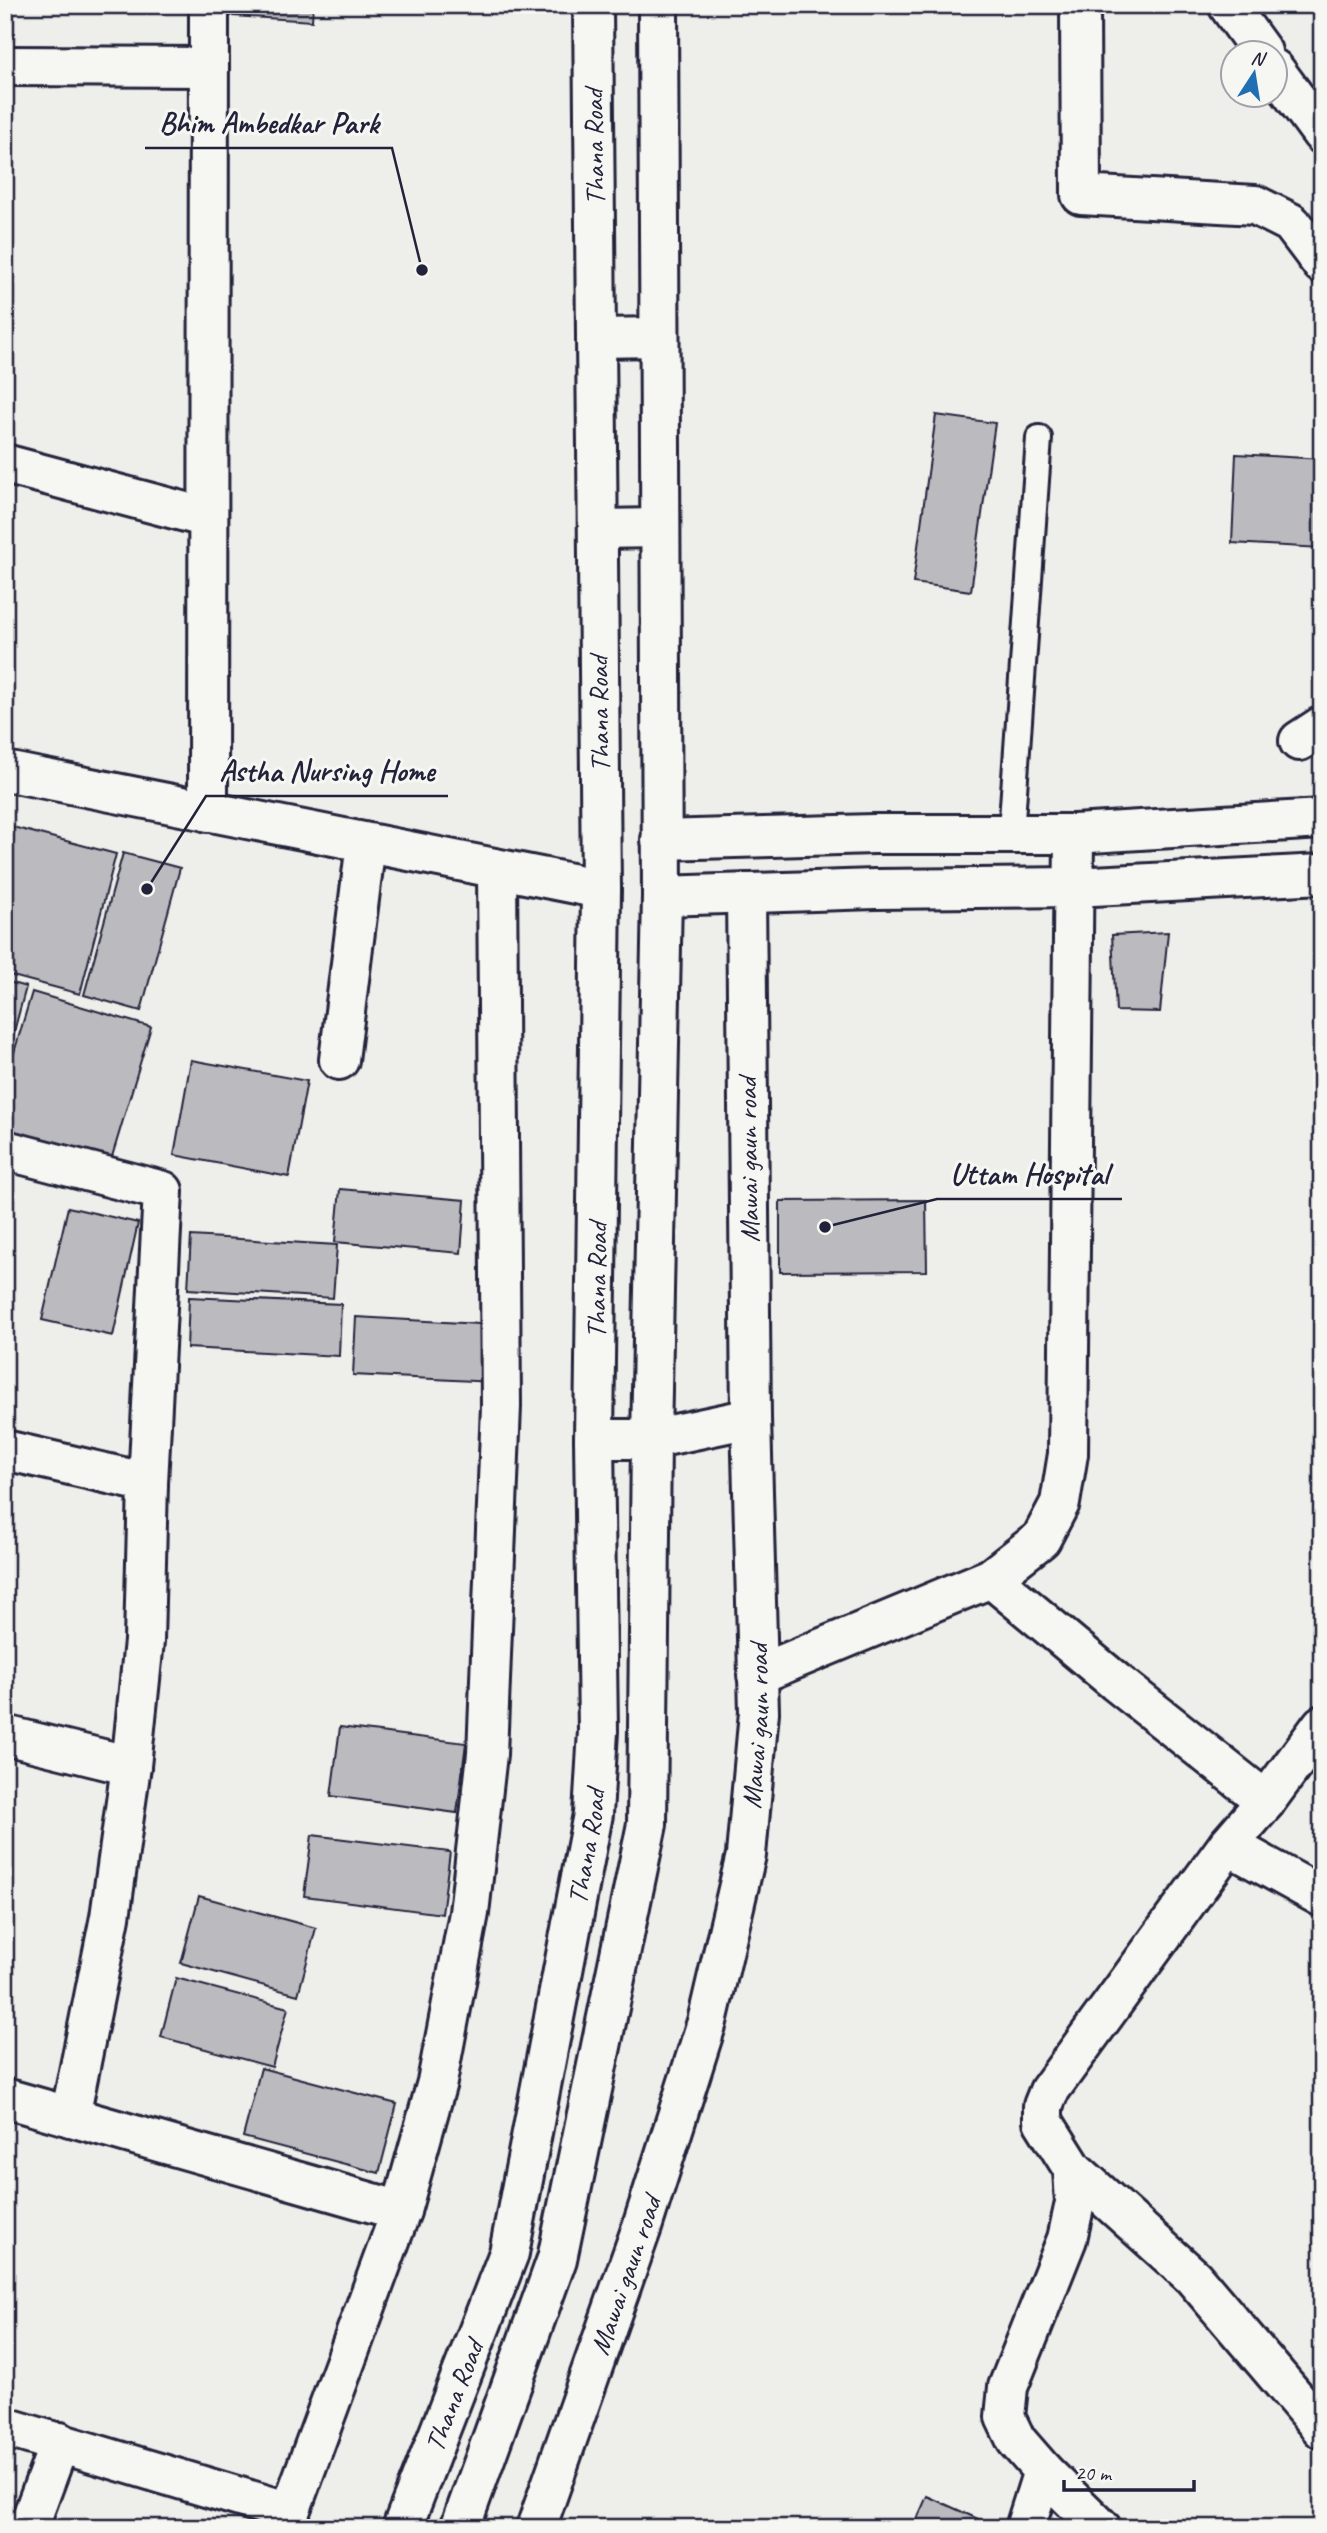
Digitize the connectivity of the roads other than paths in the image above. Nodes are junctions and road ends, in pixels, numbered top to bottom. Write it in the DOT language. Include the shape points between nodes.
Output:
graph roads {
  1 [pos="209,5"];
  2 [pos="593,5"];
  3 [pos="657,5"];
  4 [pos="1080,5"];
  5 [pos="1228,5"];
  6 [pos="1252,38"];
  7 [pos="5,66"];
  8 [pos="209,67"];
  9 [pos="1288,87"];
  10 [pos="1322,134"];
  11 [pos="1322,264"];
  12 [pos="659,337"];
  13 [pos="596,338"];
  14 [pos="1039,438"];
  15 [pos="5,464"];
  16 [pos="208,518"];
  17 [pos="660,528"];
  18 [pos="598,529"];
  19 [pos="5,771"];
  20 [pos="208,812"];
  21 [pos="1322,819"];
  22 [pos="1011,834"];
  23 [pos="1074,834"];
  24 [pos="662,840"];
  25 [pos="366,843"];
  26 [pos="497,869"];
  27 [pos="1322,874"];
  28 [pos="1074,887"];
  29 [pos="601,889"];
  30 [pos="746,893"];
  31 [pos="662,896"];
  32 [pos="339,1060"];
  33 [pos="5,1150"];
  34 [pos="751,1418"];
  35 [pos="594,1438"];
  36 [pos="650,1440"];
  37 [pos="5,1450"];
  38 [pos="148,1483"];
  39 [pos="991,1578"];
  40 [pos="757,1675"];
  41 [pos="1322,1726"];
  42 [pos="5,1735"];
  43 [pos="131,1766"];
  44 [pos="1266,1801"];
  45 [pos="1228,1845"];
  46 [pos="1322,1896"];
  47 [pos="5,2098"];
  48 [pos="70,2117"];
  49 [pos="1073,2169"];
  50 [pos="401,2211"];
  51 [pos="5,2427"];
  52 [pos="1322,2429"];
  53 [pos="60,2442"];
  54 [pos="1043,2471"];
  55 [pos="287,2520"];
  56 [pos="28,2528"];
  57 [pos="402,2528"];
  58 [pos="460,2528"];
  59 [pos="536,2528"];
  60 [pos="1025,2528"];
  61 [pos="1101,2528"];
  1 -- 8 [label="street"];
  2 -- 13 [label="street, Thana Road"];
  3 -- 12 [label="street, Thana Road"];
  4 -- 11 [label="street" via="1081,195 1255,205 1291,223"];
  5 -- 6 [label="street"];
  7 -- 8 [label="street"];
  8 -- 16 [label="street"];
  9 -- 10 [label="street"];
  12 -- 13 [label="street"];
  12 -- 17 [label="street, Thana Road"];
  13 -- 18 [label="street, Thana Road"];
  14 -- 22 [label="lane"];
  15 -- 16 [label="street"];
  16 -- 20 [label="street"];
  17 -- 18 [label="street"];
  17 -- 24 [label="street, Thana Road"];
  18 -- 29 [label="street, Thana Road"];
  19 -- 20 [label="street"];
  20 -- 25 [label="street"];
  21 -- 23 [label="street"];
  22 -- 23 [label="street"];
  22 -- 24 [label="street"];
  23 -- 28 [label="street"];
  24 -- 31 [label="street, Thana Road"];
  25 -- 26 [label="street"];
  25 -- 32 [label="street"];
  26 -- 29 [label="street"];
  26 -- 50 [label="street" via="501,1405 488,1754 457,1978 437,2082"];
  27 -- 28 [label="street"];
  28 -- 30 [label="street"];
  28 -- 39 [label="street" via="1068,1454 1060,1503 1041,1539"];
  29 -- 35 [label="street, Thana Road"];
  30 -- 31 [label="street"];
  30 -- 34 [label="street, Mawai gaun road"];
  31 -- 36 [label="street, Thana Road"];
  33 -- 38 [label="street" via="163,1191"];
  34 -- 36 [label="street"];
  34 -- 40 [label="street, Mawai gaun road"];
  35 -- 36 [label="street"];
  35 -- 57 [label="street, Thana Road" via="598,1731 593,1814 509,2253"];
  36 -- 58 [label="street, Thana Road" via="647,1824 557,2259"];
  37 -- 38 [label="street"];
  38 -- 43 [label="street" via="144,1642"];
  39 -- 40 [label="street"];
  39 -- 44 [label="street"];
  40 -- 59 [label="street, Mawai gaun road" via="759,1713 746,1855 708,2022"];
  41 -- 44 [label="street"];
  42 -- 43 [label="street"];
  43 -- 48 [label="street" via="110,1917"];
  44 -- 45 [label="street"];
  45 -- 46 [label="street"];
  45 -- 49 [label="street" via="1049,2091 1043,2121"];
  47 -- 48 [label="street"];
  48 -- 50 [label="street"];
  49 -- 52 [label="street" via="1193,2277"];
  49 -- 54 [label="street" via="1075,2203 1067,2239 1008,2387 1005,2417 1016,2440"];
  50 -- 55 [label="street"];
  51 -- 53 [label="street"];
  53 -- 55 [label="street"];
  53 -- 56 [label="street"];
  54 -- 60 [label="street"];
  54 -- 61 [label="street"];
}
